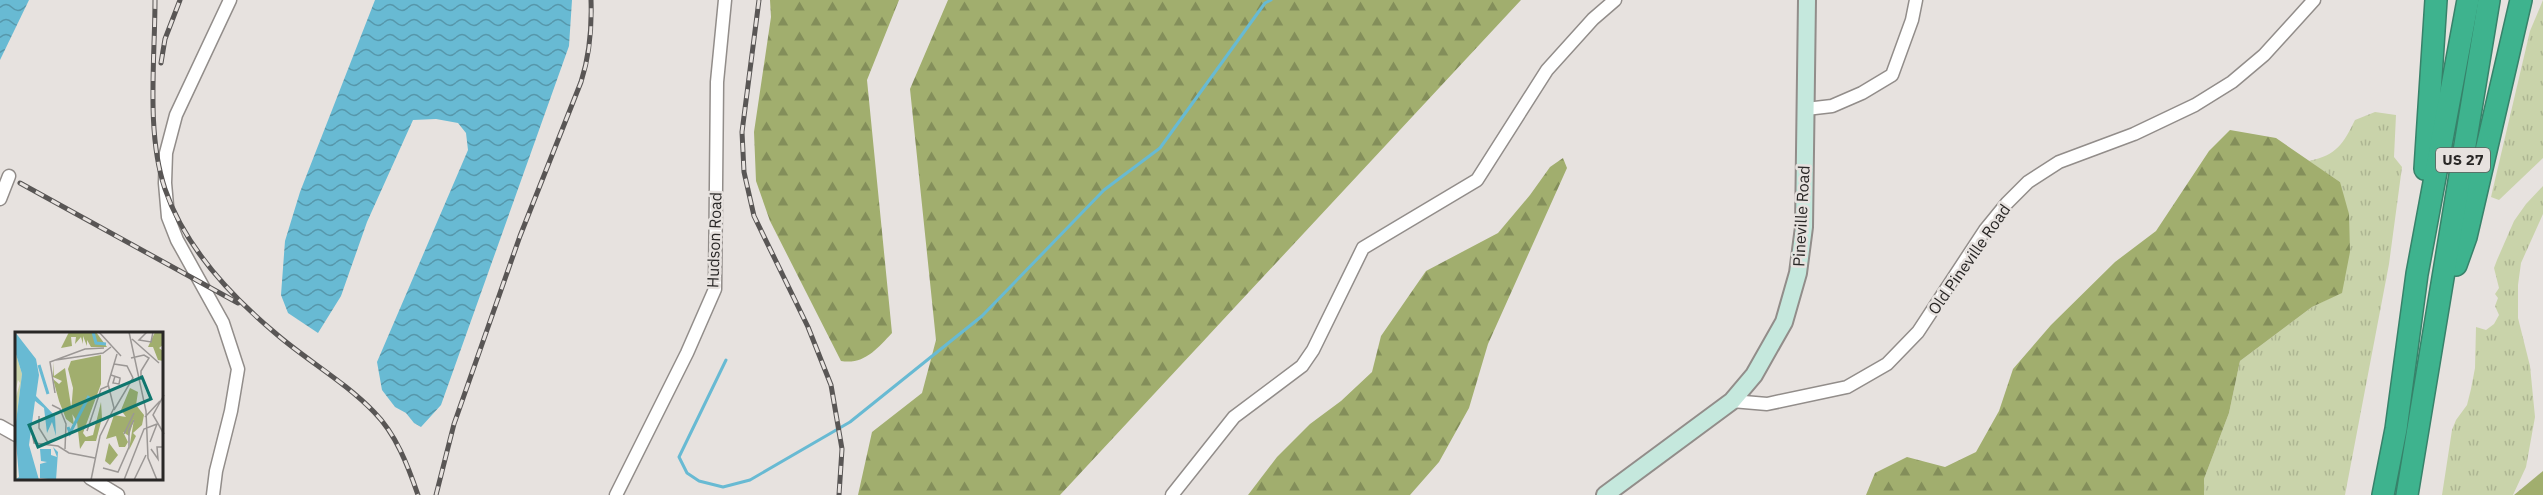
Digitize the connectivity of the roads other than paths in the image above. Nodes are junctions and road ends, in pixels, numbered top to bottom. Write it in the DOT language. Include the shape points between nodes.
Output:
graph roads {
  1 [pos="230,0"];
  2 [pos="725,0"];
  3 [pos="1615,0"];
  4 [pos="1808,0"];
  5 [pos="1916,0"];
  6 [pos="2314,0"];
  7 [pos="2436,0"];
  8 [pos="2468,0"];
  9 [pos="2489,0"];
  10 [pos="2521,0"];
  11 [pos="1806,109"];
  12 [pos="9,176"];
  13 [pos="0,200"];
  14 [pos="2417,274"];
  15 [pos="2438,319"];
  16 [pos="1732,401"];
  17 [pos="0,426"];
  18 [pos="15,434"];
  19 [pos="93,480"];
  20 [pos="118,495"];
  21 [pos="213,495"];
  22 [pos="616,495"];
  23 [pos="1172,495"];
  24 [pos="1605,495"];
  25 [pos="2383,495"];
  26 [pos="2407,495"];
  1 -- 21 [label="street" via="176,115 166,153 168,217 223,323 238,369"];
  2 -- 22 [label="street, Hudson Road" via="717,82 715,289"];
  3 -- 23 [label="street" via="1547,70 1477,180 1363,248 1302,366 1234,417"];
  4 -- 11 [label="main road, Pineville Road"];
  5 -- 11 [label="street" via="1892,75 1832,106"];
  6 -- 16 [label="street, Old Pineville Road" via="2264,55 2232,82 2134,134 2059,162 2028,182 1985,230 1918,332 1887,364 1847,387 1767,404"];
  7 -- 14 [label="highway"];
  8 -- 14 [label="highway, US 27"];
  9 -- 15 [label="highway, US 27"];
  10 -- 15 [label="highway" via="2466,237"];
  11 -- 16 [label="main road, Pineville Road" via="1804,227 1798,273 1784,322 1754,375"];
  12 -- 13 [label="street"];
  14 -- 25 [label="highway, US 27"];
  15 -- 26 [label="highway, US 27"];
  16 -- 24 [label="main road, Pineville Road"];
  17 -- 18 [label="street"];
  19 -- 20 [label="street"];
}
